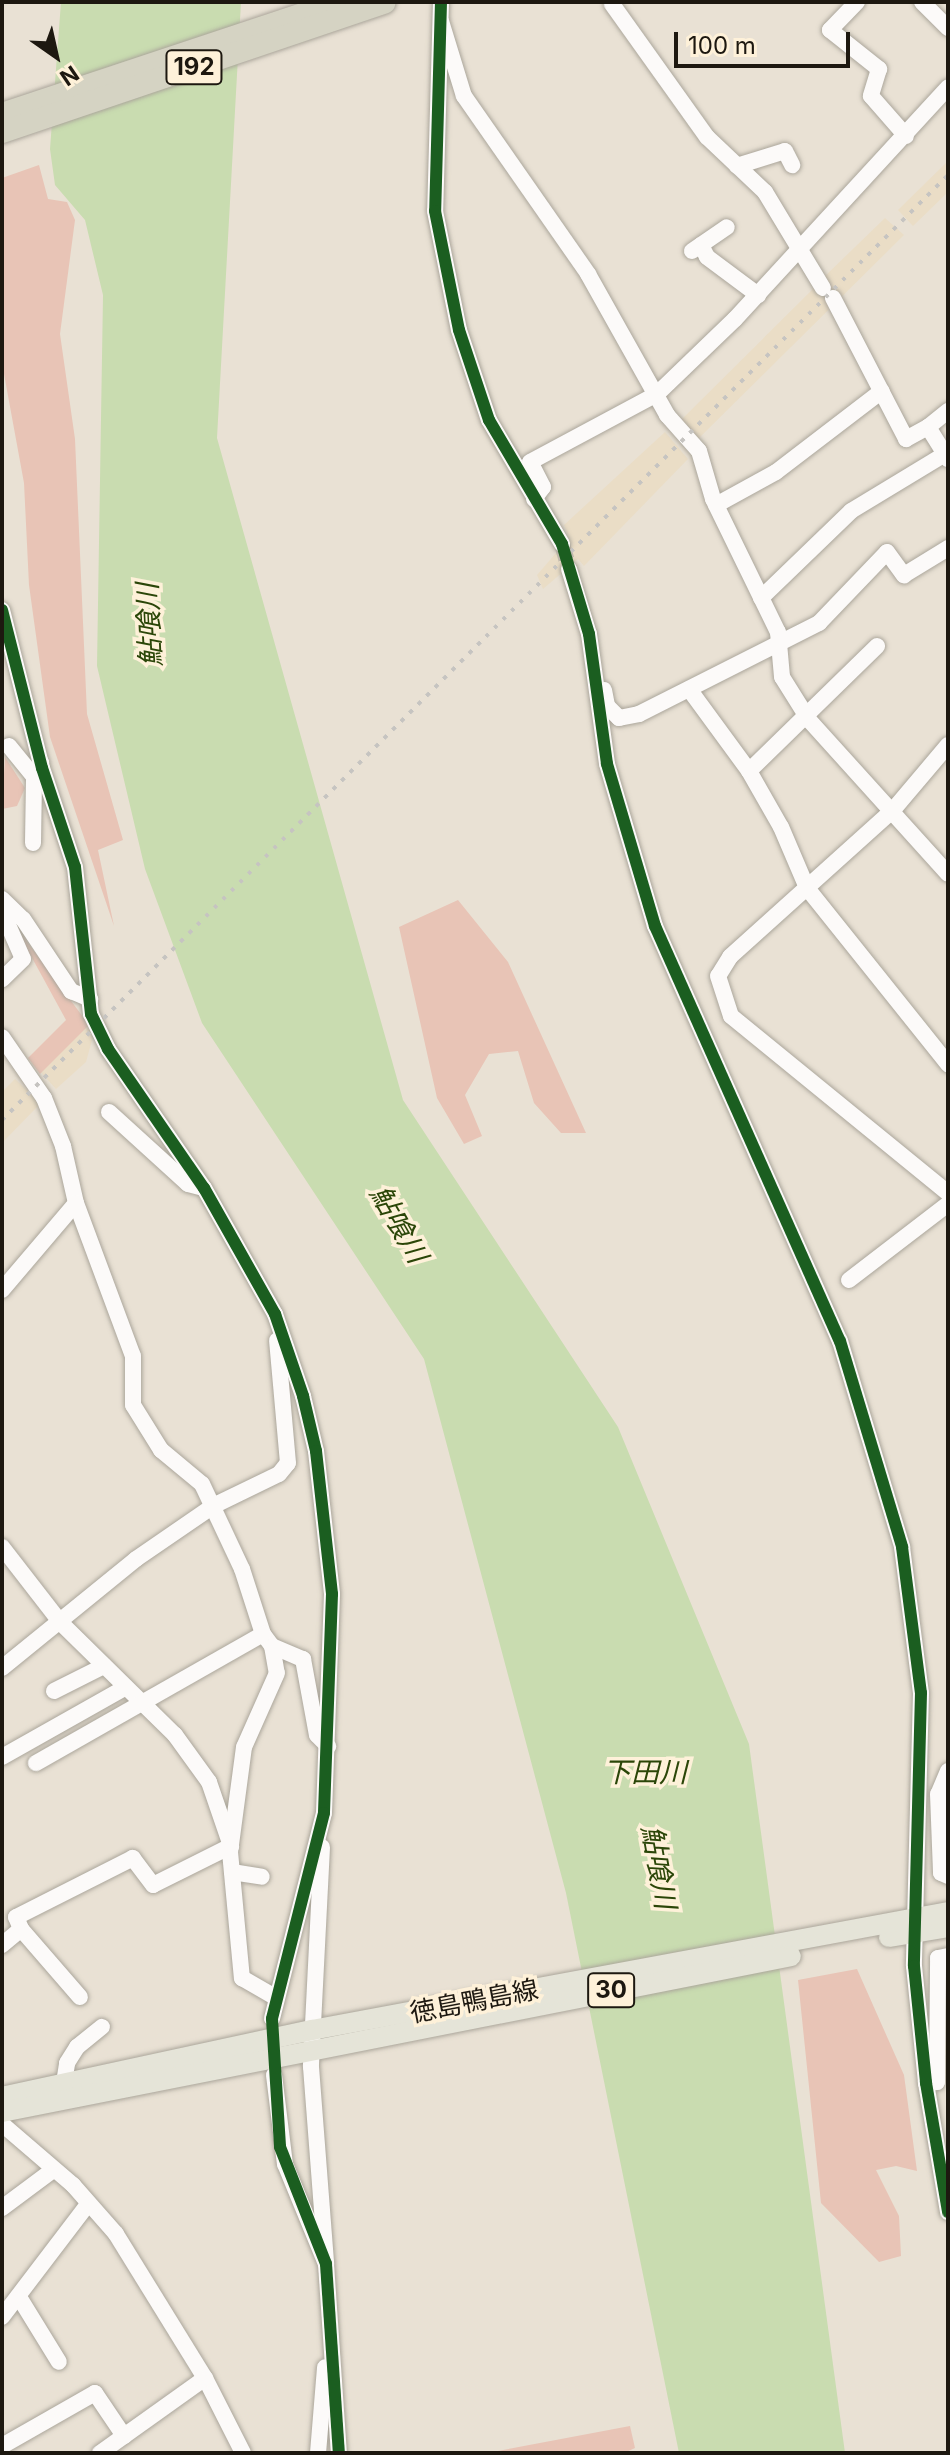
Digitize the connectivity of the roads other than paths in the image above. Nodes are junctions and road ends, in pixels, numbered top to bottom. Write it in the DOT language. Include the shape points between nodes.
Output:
graph roads {
  1 [pos="338,2"];
  2 [pos="385,2"];
  3 [pos="441,2"];
  4 [pos="857,2"];
  5 [pos="922,2"];
  6 [pos="617,3"];
  7 [pos="441,21"];
  8 [pos="948,28"];
  9 [pos="948,87"];
  10 [pos="2,114"];
  11 [pos="2,132"];
  12 [pos="906,136"];
  13 [pos="792,165"];
  14 [pos="737,166"];
  15 [pos="727,227"];
  16 [pos="798,251"];
  17 [pos="758,295"];
  18 [pos="882,391"];
  19 [pos="657,394"];
  20 [pos="948,411"];
  21 [pos="928,427"];
  22 [pos="946,457"];
  23 [pos="534,499"];
  24 [pos="716,505"];
  25 [pos="562,544"];
  26 [pos="948,548"];
  27 [pos="569,569"];
  28 [pos="761,598"];
  29 [pos="2,610"];
  30 [pos="780,644"];
  31 [pos="877,646"];
  32 [pos="594,675"];
  33 [pos="689,689"];
  34 [pos="805,713"];
  35 [pos="948,745"];
  36 [pos="9,746"];
  37 [pos="37,770"];
  38 [pos="749,771"];
  39 [pos="893,810"];
  40 [pos="33,843"];
  41 [pos="948,874"];
  42 [pos="807,888"];
  43 [pos="2,899"];
  44 [pos="2,911"];
  45 [pos="2,979"];
  46 [pos="90,999"];
  47 [pos="2,1037"];
  48 [pos="948,1064"];
  49 [pos="109,1112"];
  50 [pos="204,1188"];
  51 [pos="948,1193"];
  52 [pos="76,1203"];
  53 [pos="948,1204"];
  54 [pos="849,1280"];
  55 [pos="2,1290"];
  56 [pos="275,1314"];
  57 [pos="213,1506"];
  58 [pos="4,1556"];
  59 [pos="61,1623"];
  60 [pos="267,1640"];
  61 [pos="104,1666"];
  62 [pos="2,1668"];
  63 [pos="126,1687"];
  64 [pos="54,1691"];
  65 [pos="142,1704"];
  66 [pos="328,1746"];
  67 [pos="2,1757"];
  68 [pos="36,1763"];
  69 [pos="948,1771"];
  70 [pos="324,1813"];
  71 [pos="231,1846"];
  72 [pos="232,1872"];
  73 [pos="948,1876"];
  74 [pos="262,1877"];
  75 [pos="948,1912"];
  76 [pos="908,1927"];
  77 [pos="948,1927"];
  78 [pos="21,1929"];
  79 [pos="2,1945"];
  80 [pos="948,1956"];
  81 [pos="80,1997"];
  82 [pos="275,1997"];
  83 [pos="272,2019"];
  84 [pos="102,2027"];
  85 [pos="316,2038"];
  86 [pos="274,2075"];
  87 [pos="64,2083"];
  88 [pos="926,2083"];
  89 [pos="2,2097"];
  90 [pos="2,2112"];
  91 [pos="2,2124"];
  92 [pos="53,2170"];
  93 [pos="89,2203"];
  94 [pos="2,2208"];
  95 [pos="948,2212"];
  96 [pos="326,2264"];
  97 [pos="19,2297"];
  98 [pos="2,2317"];
  99 [pos="332,2346"];
  100 [pos="59,2362"];
  101 [pos="205,2378"];
  102 [pos="2,2446"];
  103 [pos="112,2447"];
  104 [pos="243,2453"];
  105 [pos="318,2453"];
  106 [pos="339,2453"];
  1 -- 10 [label="highway, 192"];
  2 -- 11 [label="highway, 192"];
  3 -- 7 [label="street"];
  4 -- 12 [label="street" via="830,30 879,69 871,96"];
  5 -- 8 [label="street"];
  6 -- 14 [label="street" via="707,137"];
  7 -- 19 [label="street" via="464,96 588,274"];
  7 -- 23 [label="street" via="435,211 459,330 489,420"];
  9 -- 12 [label="street"];
  12 -- 16 [label="street"];
  13 -- 14 [label="street" via="785,151"];
  14 -- 16 [label="street" via="765,192"];
  15 -- 17 [label="street" via="696,248"];
  16 -- 17 [label="street"];
  16 -- 18 [label="street" via="828,293"];
  17 -- 19 [label="street"];
  18 -- 21 [label="street" via="906,439"];
  18 -- 24 [label="street" via="776,472"];
  19 -- 23 [label="street" via="530,462 543,487"];
  19 -- 24 [label="street" via="678,432 699,451"];
  20 -- 21 [label="street"];
  21 -- 22 [label="street"];
  22 -- 28 [label="street" via="851,511"];
  23 -- 25 [label="street"];
  24 -- 28 [label="street"];
  26 -- 30 [label="street" via="904,575 887,552 819,623"];
  27 -- 32 [label="street" via="589,634"];
  28 -- 30 [label="street"];
  29 -- 37 [label="street"];
  30 -- 33 [label="street"];
  30 -- 34 [label="street" via="782,677"];
  31 -- 34 [label="street"];
  32 -- 33 [label="street" via="619,718"];
  32 -- 76 [label="street" via="607,764 655,926 840,1341 902,1547 921,1693"];
  33 -- 38 [label="street"];
  34 -- 38 [label="street"];
  34 -- 39 [label="street"];
  35 -- 39 [label="street"];
  36 -- 37 [label="street"];
  37 -- 40 [label="street"];
  37 -- 46 [label="street" via="75,867"];
  38 -- 42 [label="street"];
  39 -- 41 [label="street"];
  39 -- 42 [label="street"];
  42 -- 48 [label="street"];
  42 -- 51 [label="street" via="730,957 718,976 721,997 731,1016"];
  43 -- 46 [label="street" via="23,919 71,991"];
  44 -- 45 [label="street" via="23,959"];
  46 -- 50 [label="street" via="91,1014 108,1049"];
  47 -- 52 [label="street" via="44,1098 63,1146"];
  49 -- 50 [label="street" via="188,1184"];
  50 -- 56 [label="street"];
  52 -- 55 [label="street"];
  52 -- 57 [label="street" via="133,1356 133,1405 161,1450 202,1484"];
  53 -- 54 [label="street"];
  56 -- 57 [label="street" via="288,1463 279,1474"];
  56 -- 66 [label="street" via="303,1396 330,1541"];
  57 -- 59 [label="street" via="136,1559"];
  57 -- 60 [label="street"];
  58 -- 59 [label="street"];
  59 -- 61 [label="street"];
  59 -- 62 [label="street"];
  60 -- 65 [label="street"];
  60 -- 66 [label="street" via="303,1659 317,1735"];
  60 -- 71 [label="street" via="277,1673 244,1747"];
  61 -- 63 [label="street"];
  61 -- 64 [label="street"];
  63 -- 65 [label="street"];
  63 -- 67 [label="street"];
  65 -- 68 [label="street"];
  65 -- 71 [label="street" via="175,1735 209,1782"];
  66 -- 70 [label="street"];
  69 -- 73 [label="street" via="938,1794 941,1873"];
  70 -- 82 [label="street"];
  70 -- 85 [label="street"];
  71 -- 72 [label="street"];
  71 -- 78 [label="street" via="153,1885 133,1858 16,1917"];
  72 -- 74 [label="street"];
  72 -- 82 [label="street" via="242,1978"];
  75 -- 76 [label="main road, 徳島鴨島線 / 30"];
  76 -- 77 [label="main road, 徳島鴨島線 / 30"];
  76 -- 85 [label="main road, 徳島鴨島線 / 30"];
  76 -- 88 [label="street"];
  78 -- 79 [label="street"];
  78 -- 81 [label="street"];
  80 -- 88 [label="street" via="938,1958 937,2082"];
  82 -- 83 [label="street"];
  84 -- 87 [label="street" via="77,2047"];
  85 -- 87 [label="main road, 徳島鴨島線 / 30"];
  85 -- 90 [label="main road, 徳島鴨島線 / 30"];
  85 -- 96 [label="street"];
  86 -- 96 [label="street" via="285,2164"];
  87 -- 89 [label="main road, 徳島鴨島線 / 30"];
  88 -- 95 [label="street"];
  91 -- 92 [label="street"];
  92 -- 93 [label="street"];
  92 -- 94 [label="street"];
  93 -- 97 [label="street"];
  93 -- 101 [label="street" via="116,2234"];
  96 -- 99 [label="street"];
  97 -- 98 [label="street"];
  97 -- 100 [label="street"];
  99 -- 105 [label="street"];
  99 -- 106 [label="street"];
  101 -- 103 [label="street"];
  101 -- 104 [label="street"];
  102 -- 103 [label="street" via="95,2393"];
}
